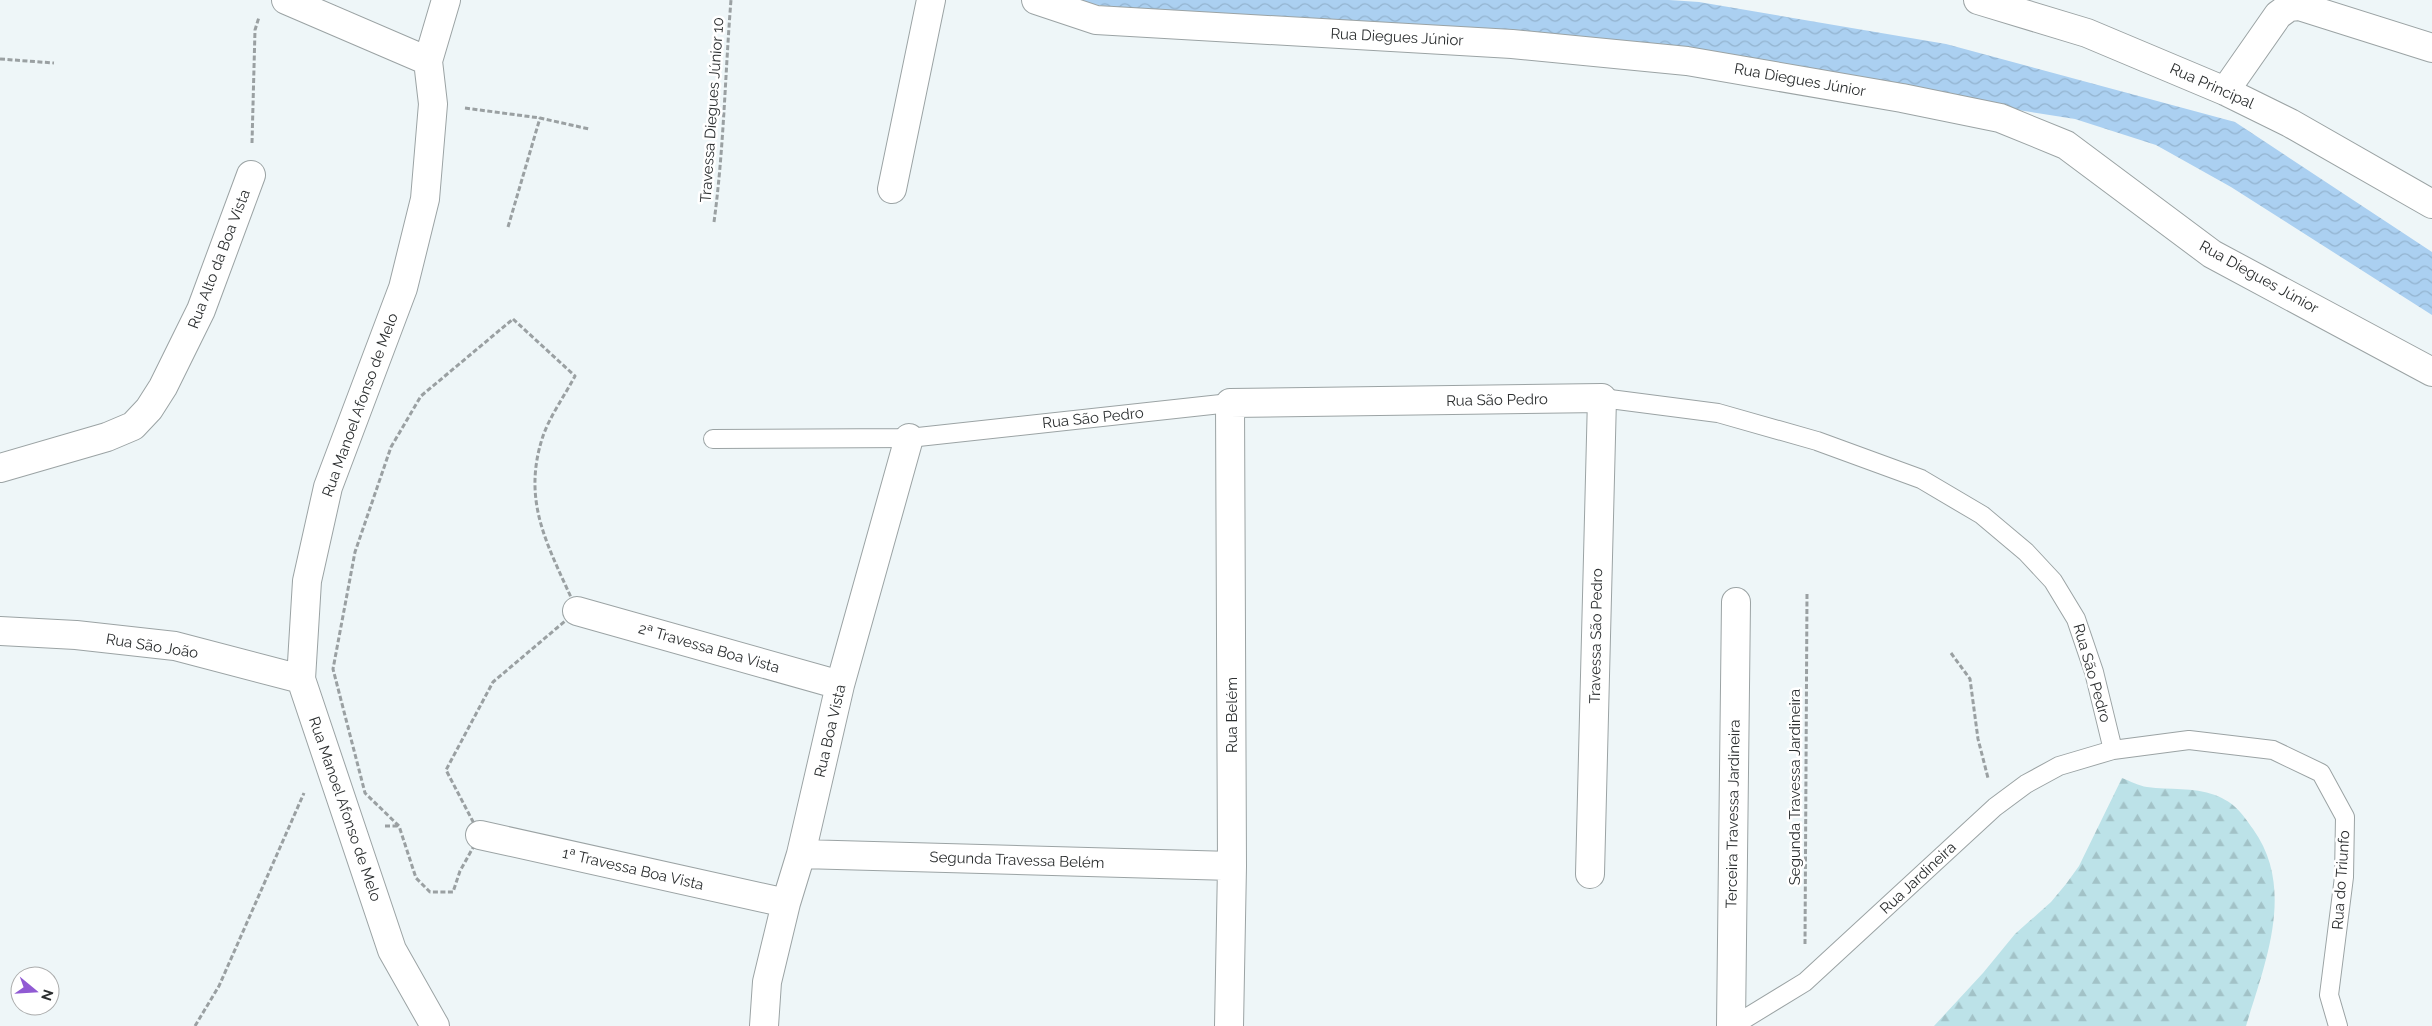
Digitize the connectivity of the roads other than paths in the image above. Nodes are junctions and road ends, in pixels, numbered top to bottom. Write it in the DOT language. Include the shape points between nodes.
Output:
graph roads {
  1 [pos="286,0"];
  2 [pos="446,0"];
  3 [pos="931,0"];
  4 [pos="1036,0"];
  5 [pos="1978,0"];
  6 [pos="1097,9"];
  7 [pos="2432,48"];
  8 [pos="428,60"];
  9 [pos="2226,91"];
  10 [pos="252,175"];
  11 [pos="892,190"];
  12 [pos="2432,204"];
  13 [pos="2432,372"];
  14 [pos="1602,398"];
  15 [pos="1230,403"];
  16 [pos="908,438"];
  17 [pos="713,439"];
  18 [pos="0,468"];
  19 [pos="1736,602"];
  20 [pos="577,611"];
  21 [pos="0,631"];
  22 [pos="301,679"];
  23 [pos="840,685"];
  24 [pos="2113,750"];
  25 [pos="480,835"];
  26 [pos="801,854"];
  27 [pos="1232,866"];
  28 [pos="1590,874"];
  29 [pos="786,904"];
  30 [pos="434,1026"];
  31 [pos="764,1026"];
  32 [pos="1229,1026"];
  33 [pos="1732,1026"];
  34 [pos="2338,1026"];
  1 -- 8 [label="street"];
  2 -- 8 [label="street"];
  3 -- 11 [label="street"];
  4 -- 6 [label="street, Rua Diegues Júnior"];
  5 -- 9 [label="street, Rua Principal" via="2087,33"];
  6 -- 13 [label="street, Rua Diegues Júnior" via="1687,61 2000,118 2066,145 2212,254"];
  7 -- 9 [label="street" via="2299,6 2289,8 2278,15"];
  8 -- 22 [label="street, Rua Manoel Afonso de Melo" via="433,104 425,199 403,288 328,488 309,571"];
  9 -- 12 [label="street, Rua Principal" via="2290,123"];
  10 -- 18 [label="street, Rua Alto da Boa Vista" via="201,310 149,410 132,426 107,437"];
  14 -- 15 [label="street, Rua São Pedro"];
  14 -- 24 [label="lane, Rua São Pedro" via="1718,413 1817,441 1921,479 1982,515 2053,580 2076,619 2094,672"];
  14 -- 28 [label="street, Travessa São Pedro"];
  15 -- 16 [label="lane, Rua São Pedro"];
  15 -- 27 [label="street, Rua Belém"];
  16 -- 17 [label="lane, Rua São Pedro"];
  16 -- 23 [label="street, Rua Boa Vista"];
  19 -- 33 [label="street, Terceira Travessa Jardineira"];
  20 -- 23 [label="street, 2ª Travessa Boa Vista"];
  21 -- 22 [label="street, Rua São João" via="76,635 175,646"];
  22 -- 30 [label="street, Rua Manoel Afonso de Melo" via="392,950"];
  23 -- 26 [label="street, Rua Boa Vista"];
  24 -- 33 [label="lane, Rua Jardineira" via="2059,766 2026,784 1995,807 1805,982"];
  24 -- 34 [label="lane, Rua do Triunfo" via="2189,740 2273,750 2321,773 2345,817 2344,877 2329,995"];
  25 -- 29 [label="street, 1ª Travessa Boa Vista"];
  26 -- 27 [label="street, Segunda Travessa Belém"];
  26 -- 29 [label="street, Rua Boa Vista"];
  27 -- 32 [label="street, Rua Belém"];
  29 -- 31 [label="street, Rua Boa Vista" via="767,982"];
}
